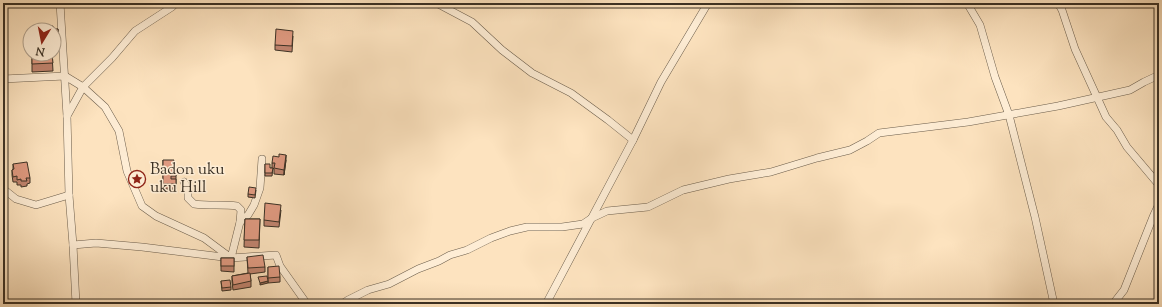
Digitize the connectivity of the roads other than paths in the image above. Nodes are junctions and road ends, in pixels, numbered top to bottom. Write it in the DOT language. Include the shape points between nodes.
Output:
graph roads {
  1 [pos="60,3"];
  2 [pos="176,3"];
  3 [pos="438,3"];
  4 [pos="708,3"];
  5 [pos="967,3"];
  6 [pos="1058,3"];
  7 [pos="1159,75"];
  8 [pos="65,76"];
  9 [pos="3,79"];
  10 [pos="83,87"];
  11 [pos="1097,97"];
  12 [pos="1009,115"];
  13 [pos="67,116"];
  14 [pos="633,140"];
  15 [pos="262,159"];
  16 [pos="184,182"];
  17 [pos="1159,185"];
  18 [pos="3,192"];
  19 [pos="69,195"];
  20 [pos="1159,204"];
  21 [pos="592,218"];
  22 [pos="240,222"];
  23 [pos="73,246"];
  24 [pos="231,258"];
  25 [pos="76,304"];
  26 [pos="307,304"];
  27 [pos="342,304"];
  28 [pos="546,304"];
  29 [pos="1054,304"];
  30 [pos="1112,304"];
  1 -- 8 [label="street"];
  2 -- 10 [label="street" via="135,31"];
  3 -- 14 [label="street" via="472,22 532,73 571,93"];
  4 -- 14 [label="street" via="662,82"];
  5 -- 12 [label="street" via="980,25"];
  6 -- 11 [label="street"];
  7 -- 11 [label="street" via="1130,90"];
  8 -- 9 [label="street"];
  8 -- 10 [label="street"];
  8 -- 13 [label="street"];
  10 -- 13 [label="street"];
  10 -- 24 [label="street" via="105,107 119,131 127,171 142,206 156,216 204,238"];
  11 -- 12 [label="street"];
  11 -- 17 [label="street" via="1106,117 1127,147"];
  12 -- 21 [label="street" via="879,133 850,150 771,172 728,178 683,190 648,207 607,211"];
  12 -- 29 [label="street"];
  13 -- 19 [label="street"];
  14 -- 21 [label="street"];
  15 -- 22 [label="street" via="260,188 254,205"];
  16 -- 22 [label="street" via="188,198 194,204 237,206 241,210"];
  18 -- 19 [label="street" via="6,190 16,200 36,205"];
  19 -- 23 [label="street"];
  20 -- 30 [label="street" via="1124,290"];
  21 -- 27 [label="street" via="583,224 527,227 510,231 418,269 389,284 368,290"];
  21 -- 28 [label="street"];
  22 -- 24 [label="street"];
  23 -- 24 [label="street" via="126,246"];
  23 -- 25 [label="street"];
  24 -- 26 [label="street" via="276,255 280,266"];
}
